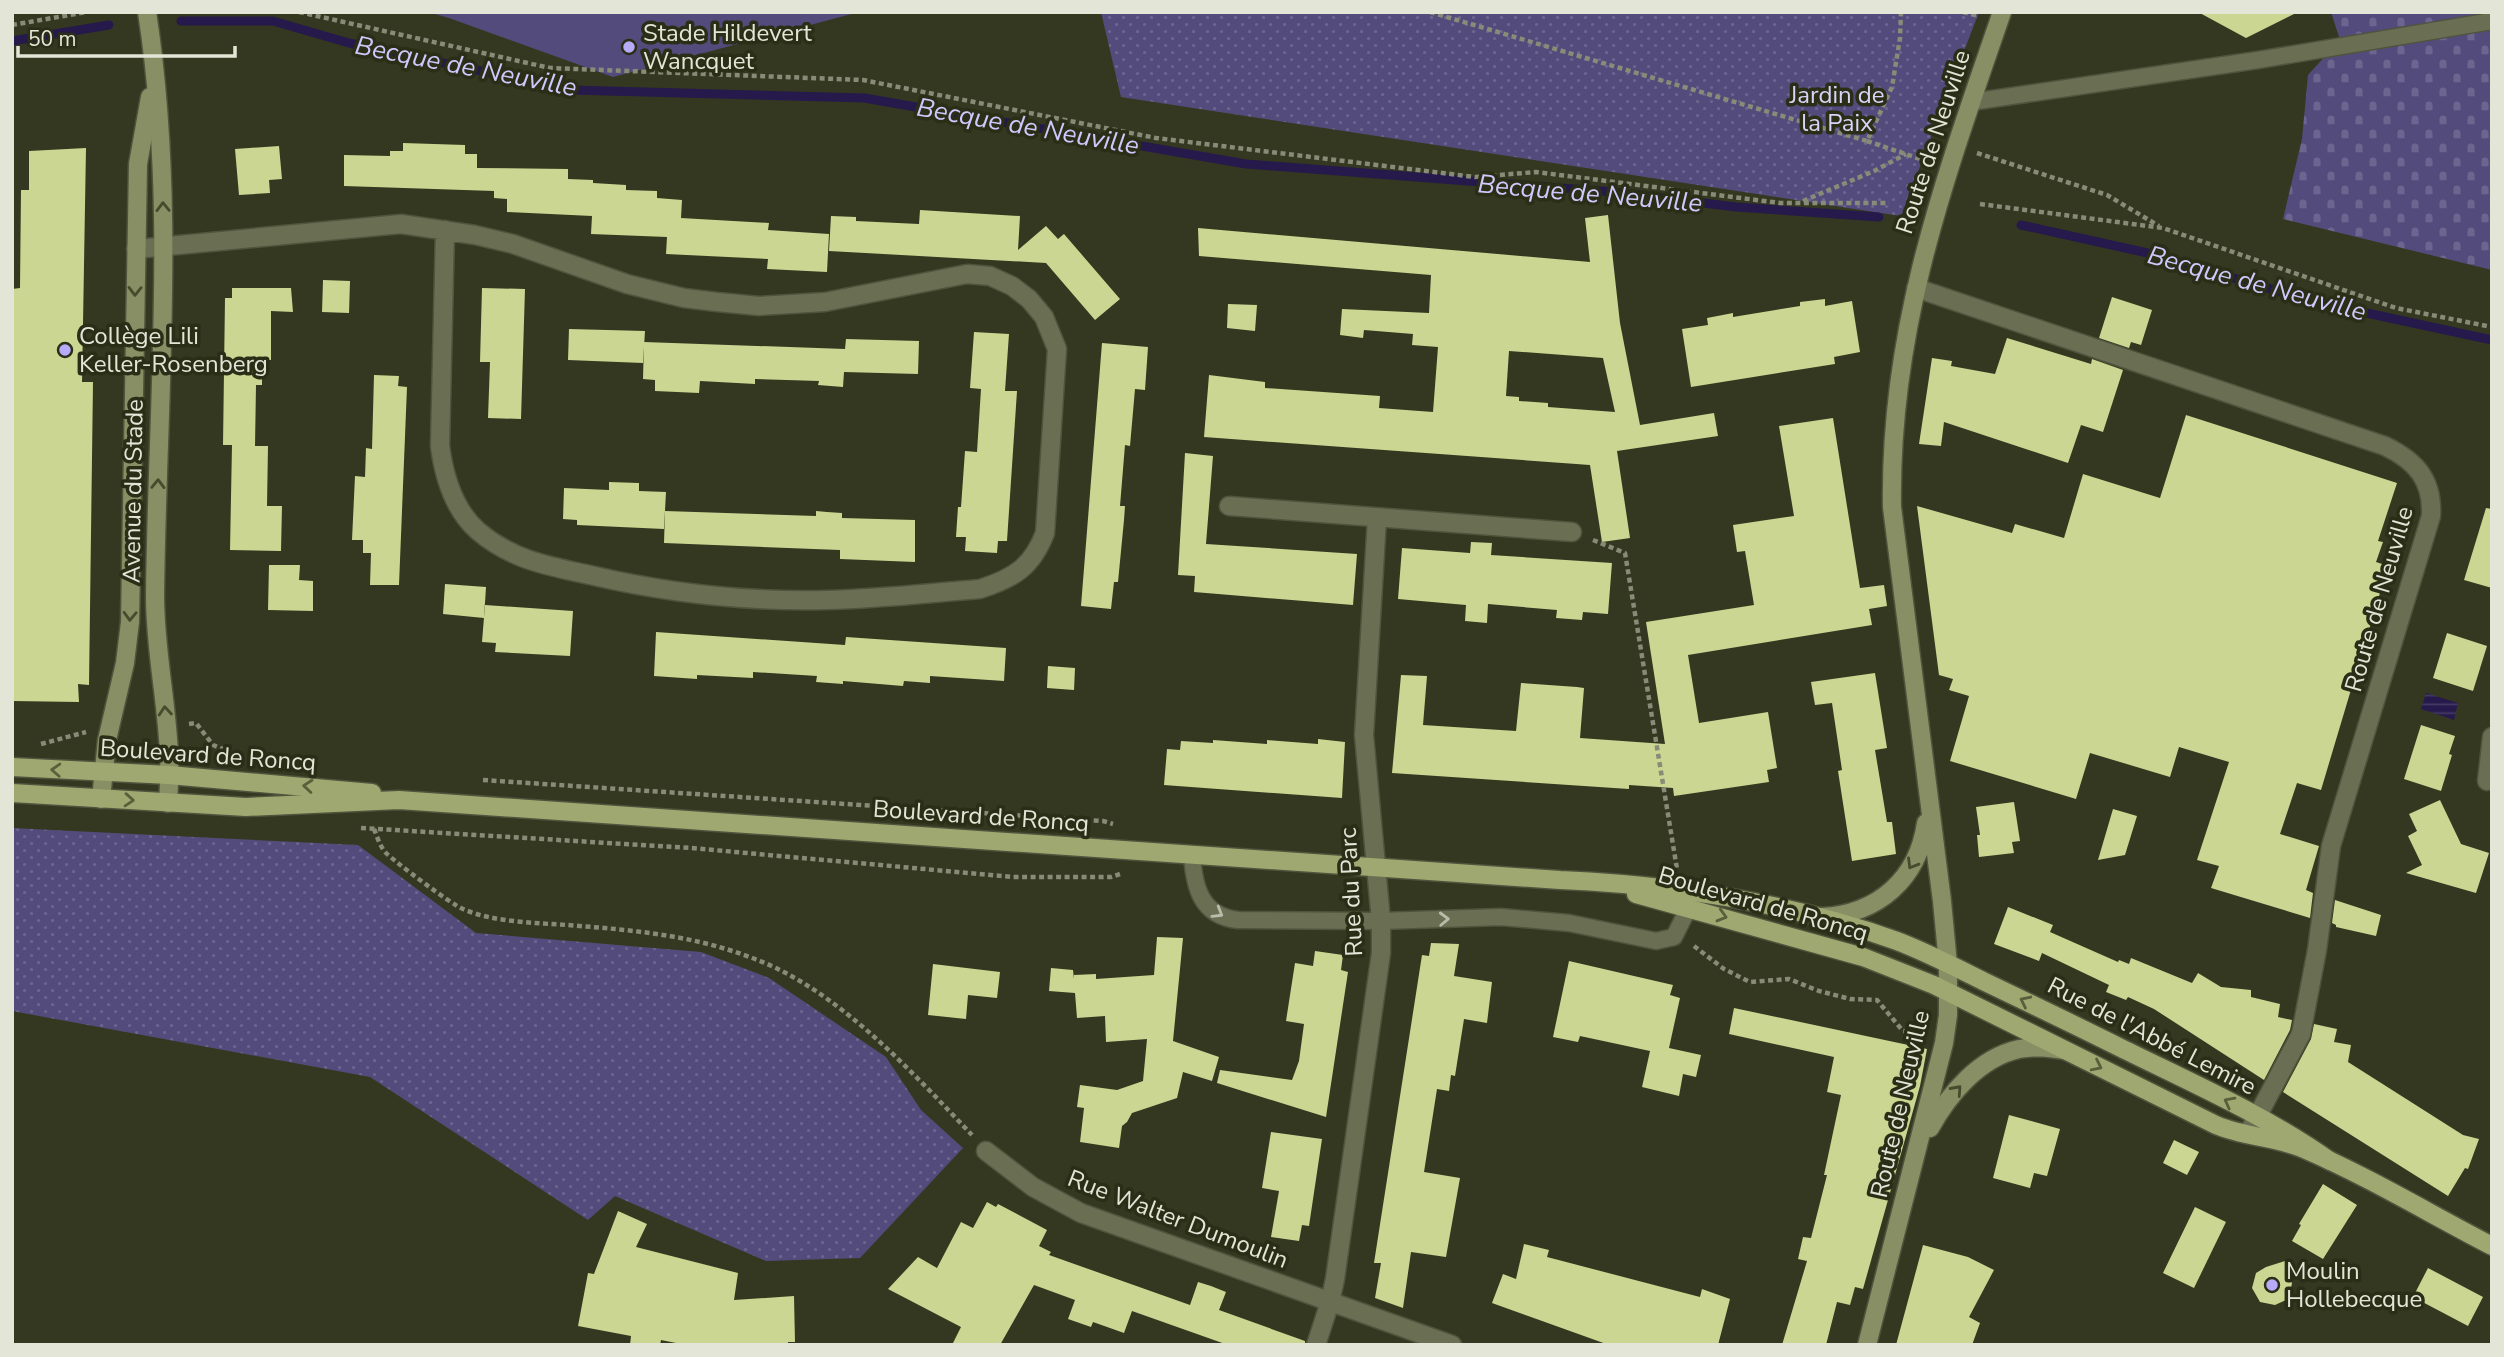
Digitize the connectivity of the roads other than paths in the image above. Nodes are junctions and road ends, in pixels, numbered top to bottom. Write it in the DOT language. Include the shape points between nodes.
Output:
graph roads {
  1 [pos="147,12"];
  2 [pos="2002,12"];
  3 [pos="2492,21"];
  4 [pos="154,77"];
  5 [pos="1971,102"];
  6 [pos="445,230"];
  7 [pos="163,246"];
  8 [pos="136,249"];
  9 [pos="1916,288"];
  10 [pos="1230,506"];
  11 [pos="1377,518"];
  12 [pos="1572,532"];
  13 [pos="2492,737"];
  14 [pos="12,767"];
  15 [pos="103,772"];
  16 [pos="169,775"];
  17 [pos="2487,781"];
  18 [pos="12,793"];
  19 [pos="1928,798"];
  20 [pos="101,799"];
  21 [pos="399,800"];
  22 [pos="169,803"];
  23 [pos="1192,855"];
  24 [pos="1375,868"];
  25 [pos="1560,880"];
  26 [pos="1689,907"];
  27 [pos="1820,917"];
  28 [pos="1381,921"];
  29 [pos="1948,964"];
  30 [pos="1948,993"];
  31 [pos="2064,1050"];
  32 [pos="2257,1116"];
  33 [pos="2248,1134"];
  34 [pos="986,1151"];
  35 [pos="2330,1161"];
  36 [pos="1912,1170"];
  37 [pos="2492,1246"];
  38 [pos="1330,1302"];
  39 [pos="1315,1345"];
  40 [pos="1452,1345"];
  41 [pos="1867,1345"];
  1 -- 4 [label="main road, Avenue du Stade"];
  2 -- 5 [label="main road, Route de Neuville"];
  3 -- 5 [label="lane"];
  7 -- 4 [label="main road, Avenue du Stade, one-way"];
  4 -- 8 [label="main road" via="138,164"];
  5 -- 9 [label="main road, Route de Neuville"];
  6 -- 6 [label="street" via="513,244 655,292 727,303 825,302 967,274 990,276 1012,286 1044,317 1057,349 1045,533 1040,548 1017,573 980,589 827,600 697,594 624,583 514,556 463,514 443,467"];
  6 -- 7 [label="street" via="401,225"];
  7 -- 8 [label="street"];
  16 -- 7 [label="main road, Avenue du Stade, one-way" via="155,613"];
  8 -- 15 [label="main road, one-way" via="130,622"];
  9 -- 19 [label="main road, Route de Neuville" via="1896,410 1892,507"];
  9 -- 32 [label="street, Route de Neuville" via="2385,446 2412,463 2428,487 2431,516 2331,846 2301,1034"];
  10 -- 11 [label="street"];
  11 -- 12 [label="street"];
  11 -- 24 [label="street, Rue du Parc" via="1364,735"];
  13 -- 17 [label="street"];
  15 -- 14 [label="main road, Boulevard de Roncq, one-way"];
  15 -- 16 [label="main road, Boulevard de Roncq"];
  15 -- 20 [label="main road"];
  21 -- 16 [label="main road, Boulevard de Roncq, one-way" via="341,789"];
  16 -- 22 [label="main road, Avenue du Stade"];
  18 -- 20 [label="main road, Boulevard de Roncq"];
  19 -- 27 [label="main road, one-way" via="1921,848 1902,879 1857,912"];
  19 -- 29 [label="main road, Route de Neuville"];
  20 -- 22 [label="main road, Boulevard de Roncq, one-way"];
  21 -- 22 [label="main road, Boulevard de Roncq" via="274,807"];
  21 -- 23 [label="main road, Boulevard de Roncq"];
  23 -- 24 [label="main road, Boulevard de Roncq"];
  23 -- 28 [label="lane, one-way" via="1193,877 1204,903 1227,919"];
  24 -- 25 [label="main road, Boulevard de Roncq"];
  24 -- 28 [label="street, Rue du Parc"];
  25 -- 26 [label="main road, Boulevard de Roncq"];
  25 -- 27 [label="main road, Boulevard de Roncq" via="1680,890"];
  28 -- 26 [label="lane, one-way" via="1501,917 1569,923 1656,942 1674,937"];
  26 -- 30 [label="main road, Boulevard de Roncq, one-way" via="1863,957"];
  27 -- 29 [label="main road, Boulevard de Roncq"];
  28 -- 38 [label="street, Rue du Parc" via="1381,953"];
  29 -- 30 [label="main road, Route de Neuville"];
  32 -- 29 [label="main road, Rue de l'Abbé Lemire, one-way"];
  30 -- 31 [label="main road, Rue de l'Abbé Lemire"];
  30 -- 36 [label="main road, Route de Neuville" via="1944,1043"];
  31 -- 33 [label="main road, Rue de l'Abbé Lemire, one-way" via="2231,1132"];
  36 -- 31 [label="main road, one-way" via="1939,1112 1985,1064 2020,1049"];
  32 -- 33 [label="street, Route de Neuville"];
  32 -- 35 [label="main road, Rue de l'Abbé Lemire"];
  33 -- 35 [label="main road, Rue de l'Abbé Lemire" via="2293,1145"];
  34 -- 38 [label="street, Rue Walter Dumoulin" via="1033,1187 1081,1213"];
  35 -- 37 [label="main road, Rue de l'Abbé Lemire"];
  36 -- 41 [label="main road, Route de Neuville"];
  38 -- 39 [label="street, Rue du Parc"];
  38 -- 40 [label="street, Rue Walter Dumoulin"];
}
